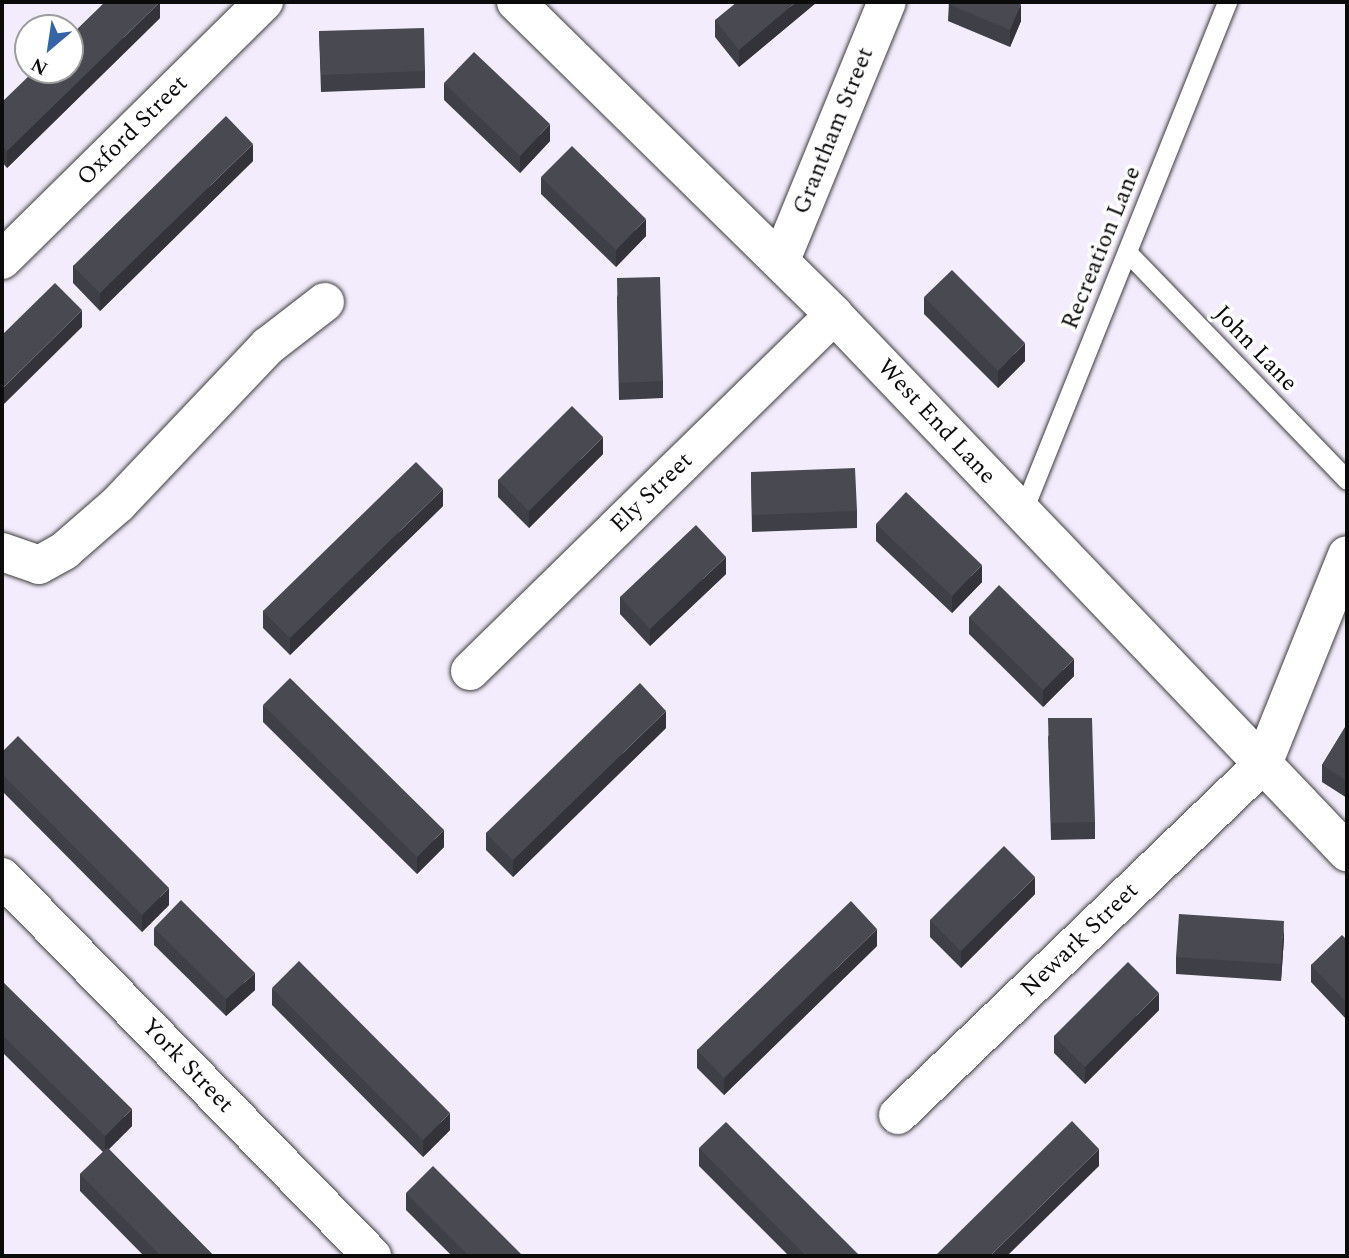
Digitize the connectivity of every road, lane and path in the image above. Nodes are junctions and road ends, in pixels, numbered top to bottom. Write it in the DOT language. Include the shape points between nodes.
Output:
graph roads {
  1 [pos="264,2"];
  2 [pos="516,2"];
  3 [pos="887,2"];
  4 [pos="1227,2"];
  5 [pos="1127,252"];
  6 [pos="2,260"];
  7 [pos="781,260"];
  8 [pos="325,302"];
  9 [pos="834,315"];
  10 [pos="1347,480"];
  11 [pos="1022,513"];
  12 [pos="2,552"];
  13 [pos="1347,555"];
  14 [pos="470,671"];
  15 [pos="1263,764"];
  16 [pos="1347,852"];
  17 [pos="2,877"];
  18 [pos="898,1115"];
  19 [pos="372,1256"];
  1 -- 6 [label="street, Oxford Street"];
  2 -- 7 [label="street, West End Lane"];
  3 -- 7 [label="street, Grantham Street"];
  4 -- 5 [label="lane, Recreation Lane"];
  5 -- 10 [label="lane, John Lane"];
  5 -- 11 [label="lane, Recreation Lane"];
  7 -- 9 [label="street, West End Lane"];
  8 -- 12 [label="street" via="268,346 118,504 64,551 39,565"];
  9 -- 11 [label="street, West End Lane"];
  9 -- 14 [label="street, Ely Street"];
  11 -- 15 [label="street, West End Lane"];
  13 -- 15 [label="street"];
  15 -- 16 [label="street, West End Lane"];
  15 -- 18 [label="street, Newark Street"];
  17 -- 19 [label="street, York Street"];
}
